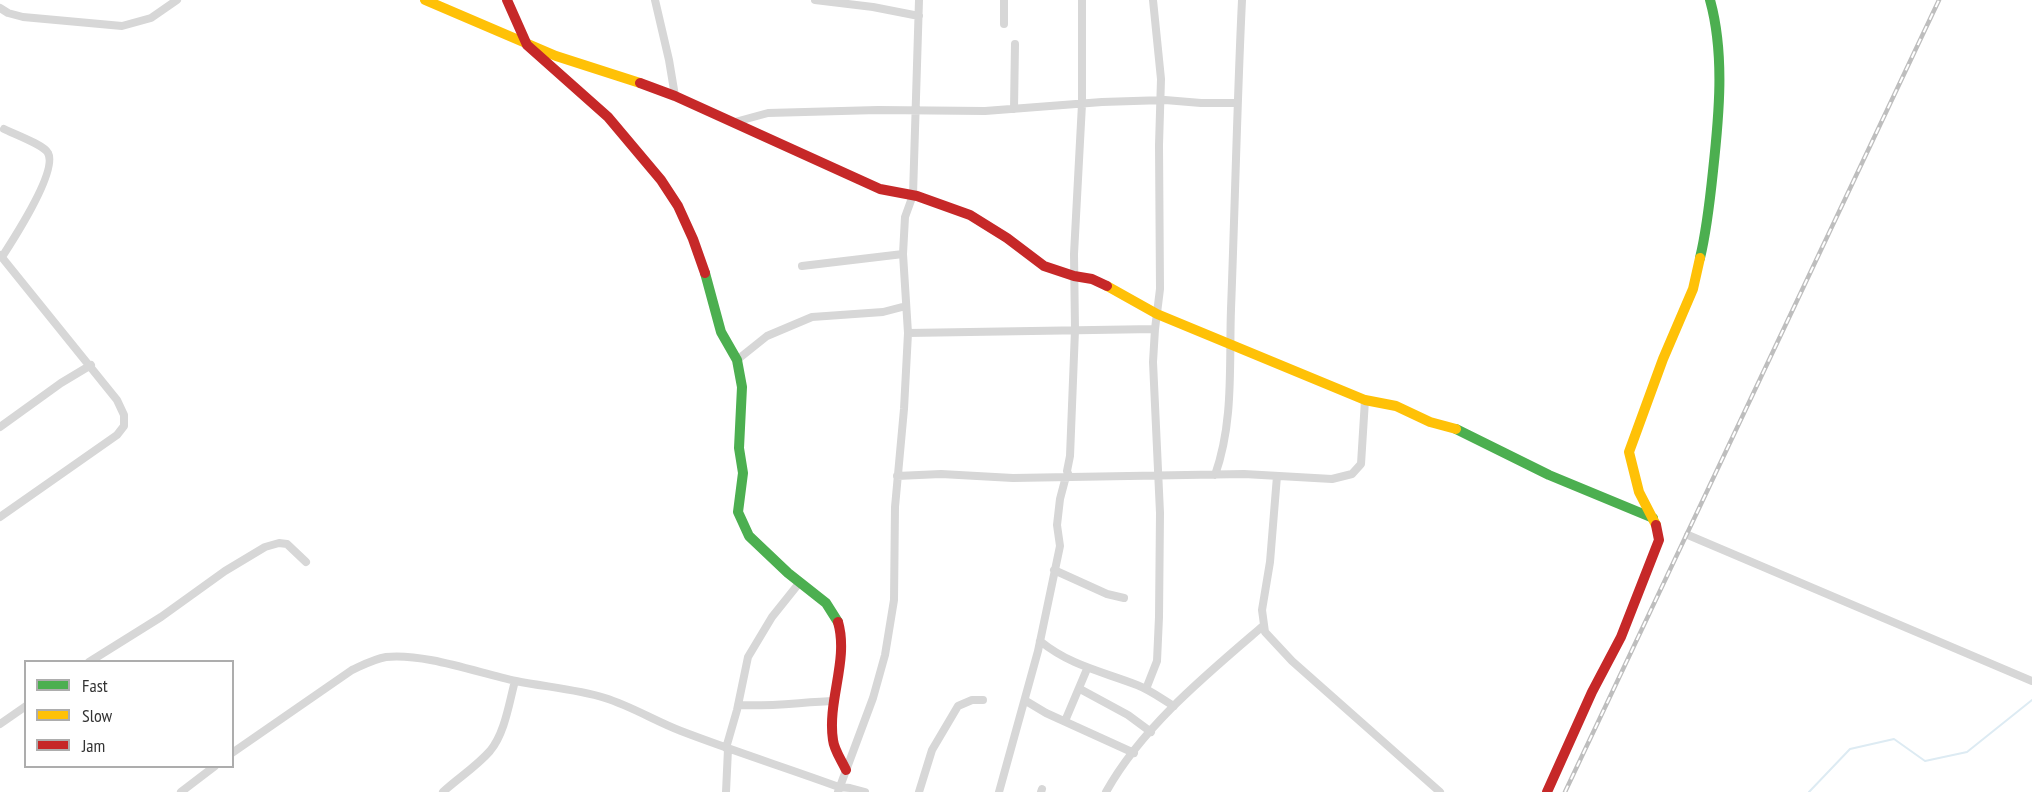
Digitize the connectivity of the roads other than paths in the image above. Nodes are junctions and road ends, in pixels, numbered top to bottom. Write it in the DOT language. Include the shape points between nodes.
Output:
graph roads {
  1 [pos="177,0"];
  2 [pos="425,0"];
  3 [pos="507,0"];
  4 [pos="655,0"];
  5 [pos="815,0"];
  6 [pos="919,0"];
  7 [pos="1004,0"];
  8 [pos="1082,0"];
  9 [pos="1153,0"];
  10 [pos="1242,0"];
  11 [pos="1710,0"];
  12 [pos="0,8"];
  13 [pos="919,16"];
  14 [pos="1004,24"];
  15 [pos="1015,44"];
  16 [pos="527,45"];
  17 [pos="675,96"];
  18 [pos="1159,100"];
  19 [pos="1236,103"];
  20 [pos="1082,104"];
  21 [pos="1014,109"];
  22 [pos="915,112"];
  23 [pos="735,122"];
  24 [pos="4,129"];
  25 [pos="912,195"];
  26 [pos="903,254"];
  27 [pos="1,256"];
  28 [pos="802,266"];
  29 [pos="1074,276"];
  30 [pos="906,306"];
  31 [pos="1157,314"];
  32 [pos="1155,329"];
  33 [pos="1075,330"];
  34 [pos="908,333"];
  35 [pos="1230,344"];
  36 [pos="737,360"];
  37 [pos="91,365"];
  38 [pos="1365,400"];
  39 [pos="0,427"];
  40 [pos="897,476"];
  41 [pos="1069,476"];
  42 [pos="1158,476"];
  43 [pos="1215,476"];
  44 [pos="1277,476"];
  45 [pos="0,517"];
  46 [pos="1653,518"];
  47 [pos="1688,534"];
  48 [pos="306,562"];
  49 [pos="1054,570"];
  50 [pos="800,582"];
  51 [pos="1124,598"];
  52 [pos="1263,626"];
  53 [pos="1040,641"];
  54 [pos="92,660"];
  55 [pos="1088,669"];
  56 [pos="515,681"];
  57 [pos="2032,681"];
  58 [pos="1080,689"];
  59 [pos="1146,689"];
  60 [pos="983,700"];
  61 [pos="835,701"];
  62 [pos="1026,701"];
  63 [pos="738,705"];
  64 [pos="1174,706"];
  65 [pos="24,707"];
  66 [pos="1065,721"];
  67 [pos="0,724"];
  68 [pos="1151,732"];
  69 [pos="727,748"];
  70 [pos="234,752"];
  71 [pos="1134,753"];
  72 [pos="212,768"];
  73 [pos="846,770"];
  74 [pos="839,790"];
  75 [pos="181,792"];
  76 [pos="443,792"];
  77 [pos="726,792"];
  78 [pos="865,792"];
  79 [pos="919,792"];
  80 [pos="999,792"];
  81 [pos="1106,792"];
  82 [pos="1440,792"];
  83 [pos="1547,792"];
  1 -- 12 [label="street" via="151,18 122,26 23,17"];
  2 -- 16 [label="street"];
  3 -- 16 [label="street"];
  4 -- 17 [label="street"];
  5 -- 13 [label="street"];
  6 -- 13 [label="street"];
  7 -- 14 [label="street"];
  8 -- 20 [label="street"];
  9 -- 18 [label="street" via="1161,79"];
  10 -- 19 [label="street"];
  11 -- 46 [label="street" via="1718,56 1717,134 1707,230 1692,289 1629,452 1641,497"];
  13 -- 22 [label="street"];
  15 -- 21 [label="street"];
  16 -- 17 [label="street"];
  16 -- 36 [label="street" via="608,117 661,180 693,239 721,332"];
  17 -- 23 [label="street"];
  18 -- 19 [label="street"];
  18 -- 20 [label="street"];
  18 -- 31 [label="street"];
  19 -- 35 [label="street"];
  20 -- 21 [label="street"];
  20 -- 29 [label="street"];
  21 -- 22 [label="street"];
  22 -- 23 [label="street" via="768,112"];
  22 -- 25 [label="street"];
  23 -- 25 [label="street" via="849,176 894,193"];
  24 -- 27 [label="street" via="47,150 51,159 25,222"];
  25 -- 26 [label="street" via="905,217"];
  25 -- 29 [label="street" via="970,215 1044,266"];
  26 -- 28 [label="street"];
  26 -- 30 [label="street"];
  27 -- 37 [label="street"];
  29 -- 31 [label="street" via="1092,279"];
  29 -- 33 [label="street"];
  30 -- 34 [label="street"];
  30 -- 36 [label="street" via="883,312 812,318 767,336"];
  31 -- 32 [label="street"];
  31 -- 35 [label="street"];
  32 -- 33 [label="street"];
  32 -- 42 [label="street"];
  33 -- 34 [label="street"];
  33 -- 41 [label="street"];
  34 -- 40 [label="street"];
  35 -- 38 [label="street"];
  35 -- 43 [label="street" via="1226,430"];
  36 -- 50 [label="street" via="743,473 738,512 749,536"];
  37 -- 39 [label="street"];
  37 -- 45 [label="street" via="117,400 124,426 95,452"];
  38 -- 44 [label="street" via="1361,464 1353,474 1332,479"];
  38 -- 46 [label="street" via="1396,406 1430,422 1455,428 1549,475"];
  40 -- 41 [label="street"];
  40 -- 73 [label="street" via="894,600 885,655"];
  41 -- 42 [label="street"];
  41 -- 49 [label="street" via="1060,499 1060,546"];
  42 -- 43 [label="street"];
  42 -- 59 [label="street" via="1158,649"];
  43 -- 44 [label="street"];
  44 -- 52 [label="street"];
  46 -- 83 [label="street" via="1659,531 1656,549 1621,637"];
  47 -- 57 [label="street"];
  48 -- 54 [label="street" via="287,544 265,547"];
  49 -- 51 [label="street"];
  49 -- 53 [label="street"];
  50 -- 61 [label="street" via="826,603 839,624 841,651"];
  50 -- 63 [label="street" via="772,617 748,657"];
  52 -- 64 [label="street"];
  52 -- 82 [label="street" via="1292,661"];
  53 -- 55 [label="street" via="1055,654"];
  53 -- 62 [label="street"];
  55 -- 58 [label="street"];
  55 -- 59 [label="street"];
  56 -- 69 [label="street" via="603,697"];
  56 -- 70 [label="street" via="452,665 386,657 352,670"];
  56 -- 76 [label="street" via="491,750"];
  58 -- 66 [label="street"];
  58 -- 68 [label="street"];
  59 -- 64 [label="street"];
  60 -- 79 [label="street" via="958,706 932,750"];
  61 -- 63 [label="street"];
  61 -- 73 [label="street" via="832,742"];
  62 -- 66 [label="street"];
  62 -- 80 [label="street"];
  63 -- 69 [label="street"];
  64 -- 68 [label="street"];
  65 -- 67 [label="street"];
  66 -- 71 [label="street"];
  68 -- 71 [label="street"];
  69 -- 74 [label="street"];
  69 -- 77 [label="street"];
  71 -- 81 [label="street"];
  72 -- 75 [label="street"];
  73 -- 74 [label="street"];
  74 -- 78 [label="street"];
}
